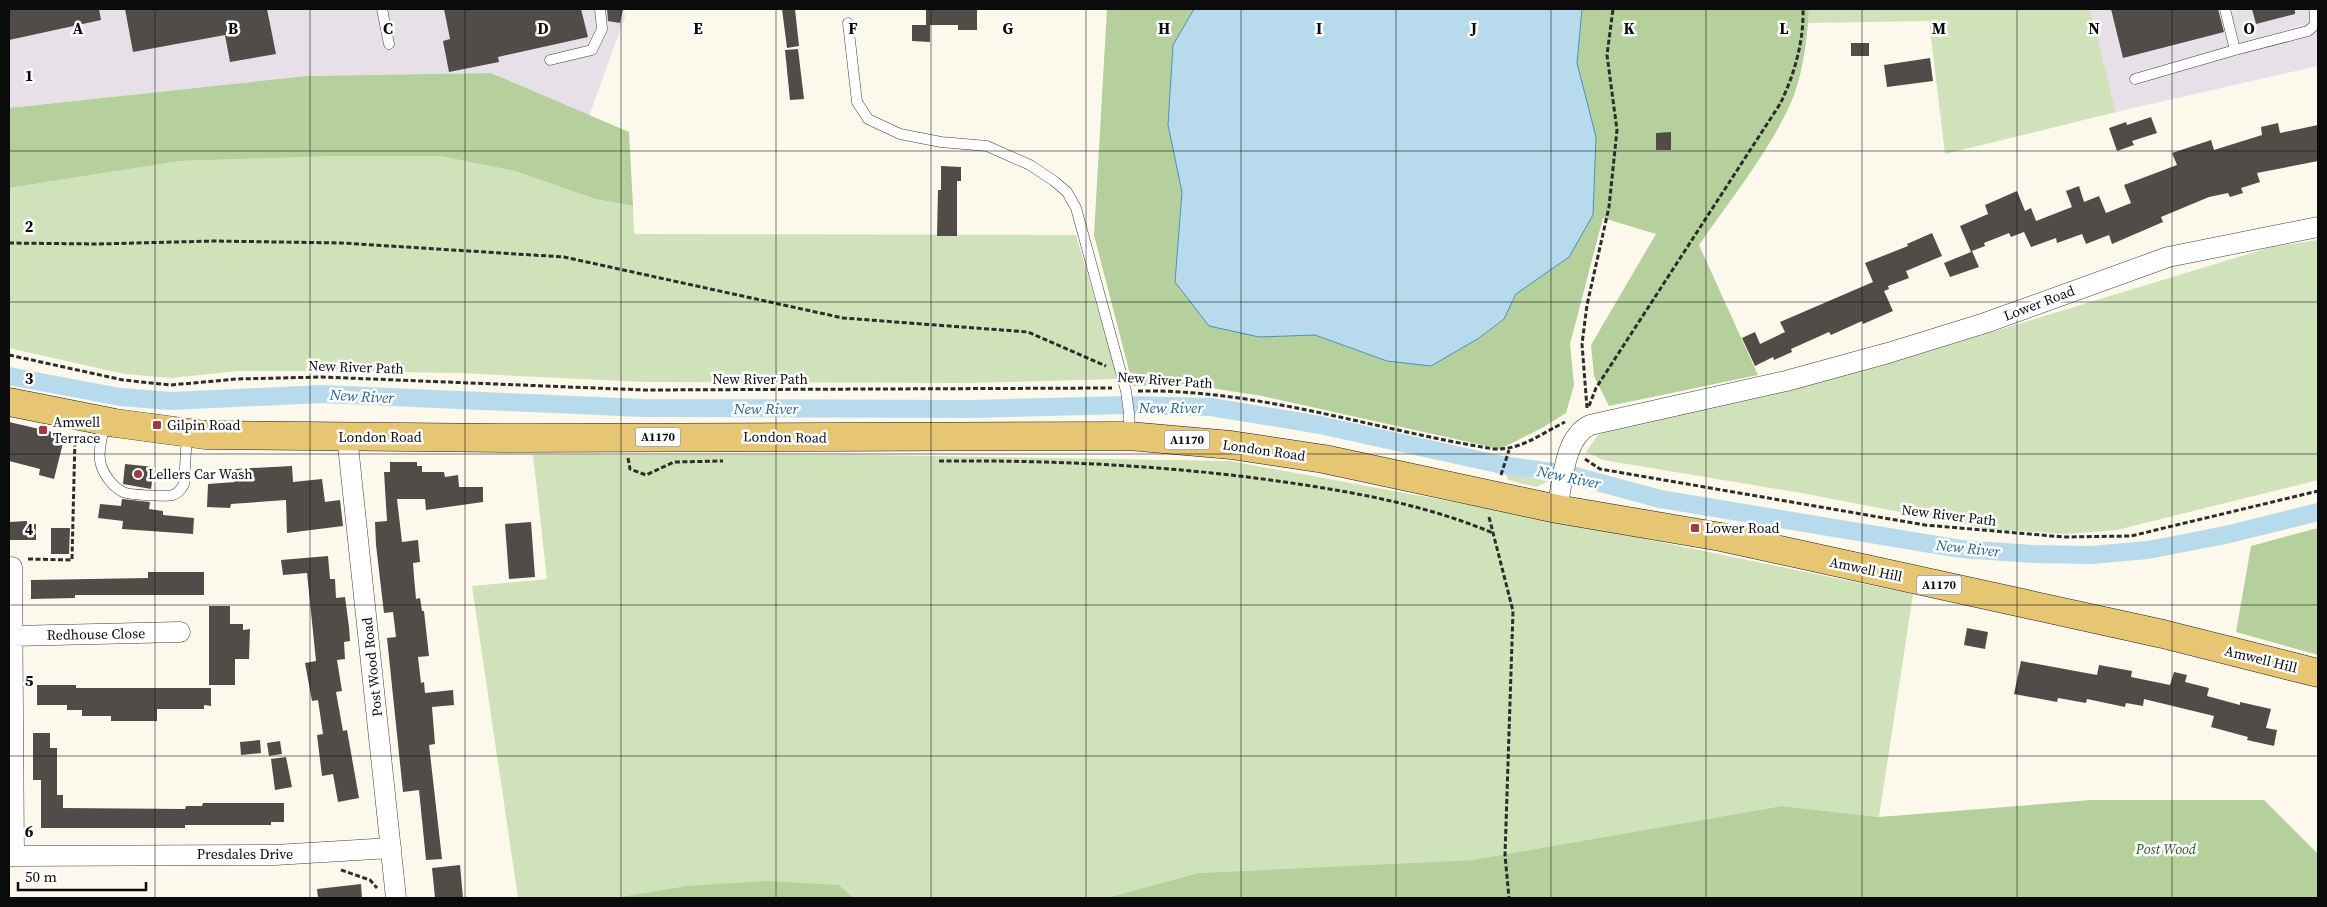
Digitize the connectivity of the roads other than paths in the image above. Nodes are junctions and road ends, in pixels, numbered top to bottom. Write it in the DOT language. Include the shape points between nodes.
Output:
graph roads {
  1 [pos="382,9"];
  2 [pos="600,9"];
  3 [pos="2225,9"];
  4 [pos="2315,9"];
  5 [pos="848,23"];
  6 [pos="389,44"];
  7 [pos="2235,50"];
  8 [pos="550,60"];
  9 [pos="2135,79"];
  10 [pos="2318,226"];
  11 [pos="9,402"];
  12 [pos="106,421"];
  13 [pos="1129,425"];
  14 [pos="187,434"];
  15 [pos="347,436"];
  16 [pos="1560,497"];
  17 [pos="12,567"];
  18 [pos="180,632"];
  19 [pos="12,636"];
  20 [pos="2318,673"];
  21 [pos="391,848"];
  22 [pos="11,856"];
  23 [pos="388,895"];
  1 -- 6 [label="lane"];
  2 -- 8 [label="lane" via="602,29 592,50"];
  3 -- 7 [label="lane"];
  4 -- 7 [label="lane" via="2316,25 2308,31"];
  5 -- 13 [label="lane" via="857,102 868,120 900,134 987,146 1030,165 1067,192 1076,208"];
  7 -- 9 [label="lane"];
  10 -- 16 [label="street, Lower Road" via="2168,257 1985,323 1888,353 1786,381 1590,425 1575,438 1573,458"];
  11 -- 12 [label="main road, London Road / A1170"];
  12 -- 14 [label="main road, London Road / A1170"];
  12 -- 14 [label="lane" via="99,457 101,466 113,485 130,494 171,496 181,490"];
  13 -- 15 [label="main road, London Road / A1170" via="629,437"];
  13 -- 16 [label="main road, London Road / A1170" via="1231,445 1499,484"];
  14 -- 15 [label="main road, London Road / A1170"];
  15 -- 21 [label="street, Post Wood Road"];
  16 -- 20 [label="main road, Amwell Hill / A1170" via="1721,537 2163,634"];
  17 -- 19 [label="street"];
  18 -- 19 [label="street, Redhouse Close"];
  19 -- 22 [label="street"];
  21 -- 22 [label="street, Presdales Drive" via="313,853"];
  21 -- 23 [label="street, Post Wood Road"];
}
